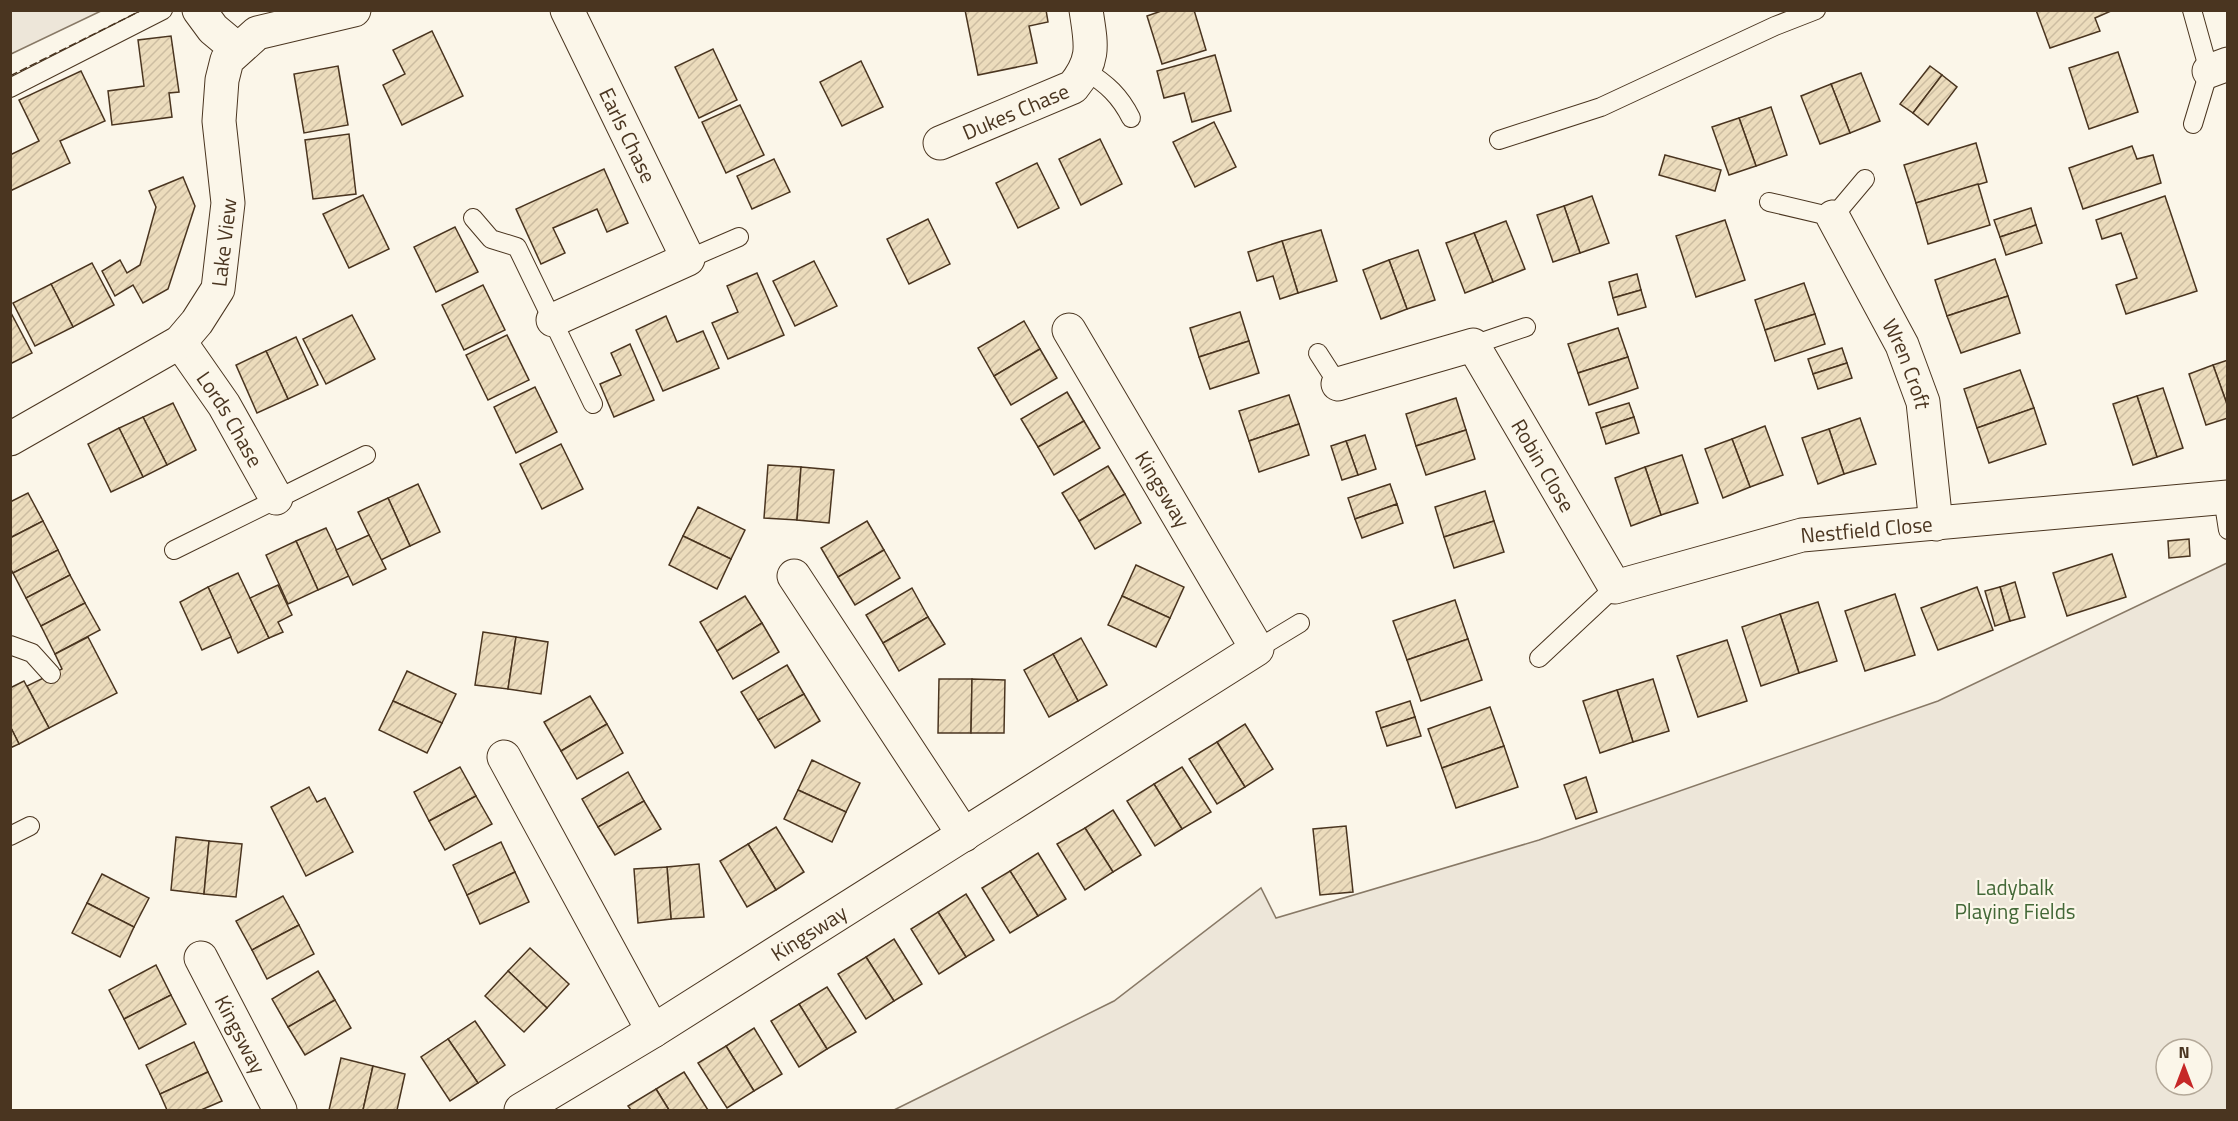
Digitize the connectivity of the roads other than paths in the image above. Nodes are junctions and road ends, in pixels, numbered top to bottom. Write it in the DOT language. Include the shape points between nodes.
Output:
graph roads {
  1 [pos="162,10"];
  2 [pos="199,10"];
  3 [pos="354,10"];
  4 [pos="567,10"];
  5 [pos="1086,10"];
  6 [pos="1816,10"];
  7 [pos="2192,10"];
  8 [pos="237,49"];
  9 [pos="2218,67"];
  10 [pos="1086,71"];
  11 [pos="10,88"];
  12 [pos="1131,118"];
  13 [pos="2193,124"];
  14 [pos="1498,140"];
  15 [pos="940,143"];
  16 [pos="1865,179"];
  17 [pos="1769,202"];
  18 [pos="1833,217"];
  19 [pos="473,218"];
  20 [pos="739,237"];
  21 [pos="688,259"];
  22 [pos="553,320"];
  23 [pos="1526,327"];
  24 [pos="1069,330"];
  25 [pos="180,342"];
  26 [pos="1473,345"];
  27 [pos="1318,352"];
  28 [pos="1338,384"];
  29 [pos="592,404"];
  30 [pos="10,439"];
  31 [pos="366,455"];
  32 [pos="2225,497"];
  33 [pos="276,498"];
  34 [pos="1936,524"];
  35 [pos="2228,530"];
  36 [pos="174,550"];
  37 [pos="794,576"];
  38 [pos="1615,587"];
  39 [pos="1300,623"];
  40 [pos="10,645"];
  41 [pos="1257,649"];
  42 [pos="1539,658"];
  43 [pos="51,674"];
  44 [pos="504,757"];
  45 [pos="30,826"];
  46 [pos="964,835"];
  47 [pos="10,836"];
  48 [pos="201,958"];
  49 [pos="653,1031"];
  50 [pos="280,1110"];
  51 [pos="521,1110"];
  1 -- 11 [label="lane"];
  2 -- 8 [label="street" via="213,29"];
  3 -- 8 [label="street, Lake View" via="257,33"];
  4 -- 21 [label="street, Earls Chase"];
  5 -- 10 [label="street, Dukes Chase" via="1092,50"];
  6 -- 14 [label="lane" via="1601,107"];
  7 -- 9 [label="lane"];
  8 -- 25 [label="street, Lake View" via="226,60 222,80 219,120 228,203 218,289"];
  9 -- 13 [label="lane"];
  10 -- 12 [label="lane, Dukes Chase" via="1122,100"];
  10 -- 15 [label="street, Dukes Chase" via="1073,87"];
  16 -- 18 [label="lane"];
  17 -- 18 [label="lane"];
  18 -- 34 [label="street, Wren Croft" via="1902,345 1923,402"];
  19 -- 22 [label="lane" via="491,239 517,247"];
  20 -- 21 [label="lane"];
  21 -- 22 [label="street"];
  22 -- 29 [label="lane"];
  23 -- 26 [label="lane"];
  24 -- 41 [label="street, Kingsway"];
  25 -- 30 [label="street, Lake View"];
  25 -- 33 [label="street, Lords Chase" via="224,405"];
  26 -- 28 [label="street"];
  26 -- 38 [label="street, Robin Close"];
  27 -- 28 [label="lane"];
  31 -- 33 [label="lane"];
  32 -- 34 [label="street, Nestfield Close"];
  32 -- 35 [label="lane"];
  33 -- 36 [label="lane"];
  34 -- 38 [label="street, Nestfield Close" via="1802,535"];
  37 -- 46 [label="street"];
  38 -- 42 [label="lane, Nestfield Close"];
  39 -- 41 [label="lane, Kingsway"];
  40 -- 43 [label="lane" via="32,653"];
  41 -- 46 [label="street, Kingsway"];
  44 -- 49 [label="street"];
  45 -- 47 [label="lane"];
  46 -- 49 [label="street, Kingsway"];
  48 -- 50 [label="street, Kingsway"];
  49 -- 51 [label="street, Kingsway"];
}
